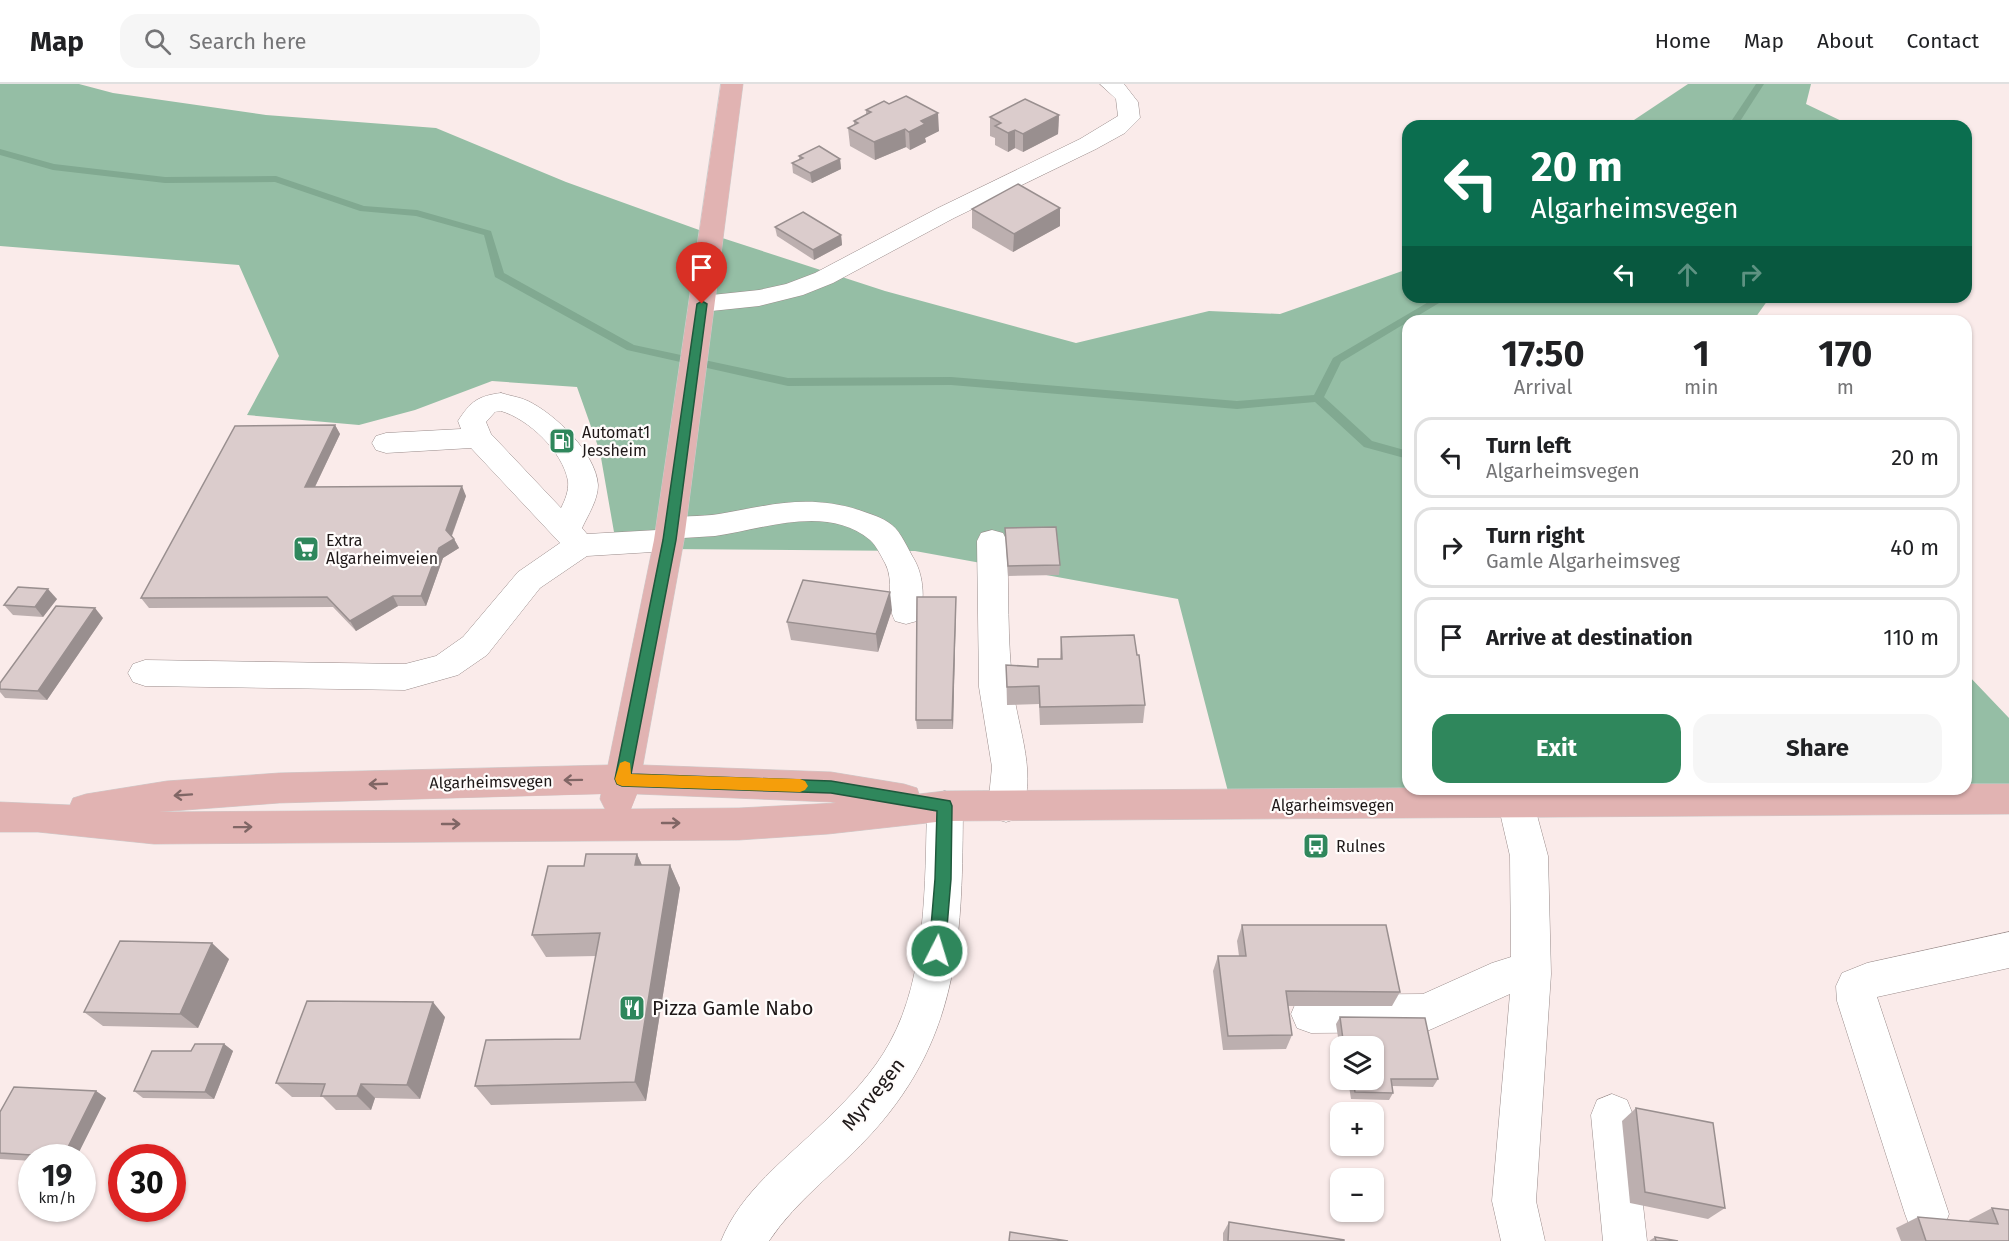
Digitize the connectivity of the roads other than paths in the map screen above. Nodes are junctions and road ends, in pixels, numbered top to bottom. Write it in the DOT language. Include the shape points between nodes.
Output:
graph roads {
  1 [pos="732,84"];
  2 [pos="1111,84"];
  3 [pos="702,304"];
  4 [pos="478,438"];
  5 [pos="386,443"];
  6 [pos="670,534"];
  7 [pos="572,538"];
  8 [pos="992,541"];
  9 [pos="906,612"];
  10 [pos="145,673"];
  11 [pos="622,779"];
  12 [pos="2009,799"];
  13 [pos="1516,804"];
  14 [pos="945,806"];
  15 [pos="1006,807"];
  16 [pos="0,817"];
  17 [pos="38,817"];
  18 [pos="612,823"];
  19 [pos="2009,950"];
  20 [pos="1531,974"];
  21 [pos="1311,1014"];
  22 [pos="1612,1115"];
  23 [pos="1927,1214"];
  24 [pos="743,1241"];
  25 [pos="1523,1241"];
  26 [pos="1625,1241"];
  1 -- 3 [label="main road"];
  2 -- 3 [label="street" via="1126,97 1129,118 1088,144 824,278 759,298"];
  3 -- 6 [label="main road"];
  4 -- 5 [label="street"];
  4 -- 7 [label="street"];
  4 -- 7 [label="street" via="472,421 487,404 507,401 535,414 578,462 584,485"];
  6 -- 7 [label="street"];
  6 -- 9 [label="street" via="786,512 831,512 868,524 883,534 902,565"];
  6 -- 11 [label="main road"];
  7 -- 10 [label="street" via="529,580 475,646 446,666 405,677"];
  8 -- 15 [label="street" via="996,687 1010,767"];
  11 -- 14 [label="main road, Algarheimsvegen" via="831,787"];
  11 -- 17 [label="main road, Algarheimsvegen, one-way" via="279,788 167,796"];
  11 -- 18 [label="main road"];
  12 -- 13 [label="main road, Algarheimsvegen"];
  13 -- 15 [label="main road, Algarheimsvegen"];
  13 -- 20 [label="street" via="1529,856"];
  14 -- 15 [label="main road, Algarheimsvegen"];
  18 -- 14 [label="main road, Algarheimsvegen, one-way" via="739,824"];
  14 -- 24 [label="street, Myrvegen" via="937,951 924,1008 904,1056 864,1112 777,1196"];
  16 -- 17 [label="main road, Algarheimsvegen"];
  17 -- 18 [label="main road, Algarheimsvegen, one-way" via="154,828"];
  19 -- 23 [label="street" via="1856,986 1857,1001"];
  20 -- 21 [label="street" via="1506,976 1425,1013"];
  20 -- 25 [label="street" via="1514,1201"];
  22 -- 26 [label="street"];
}
